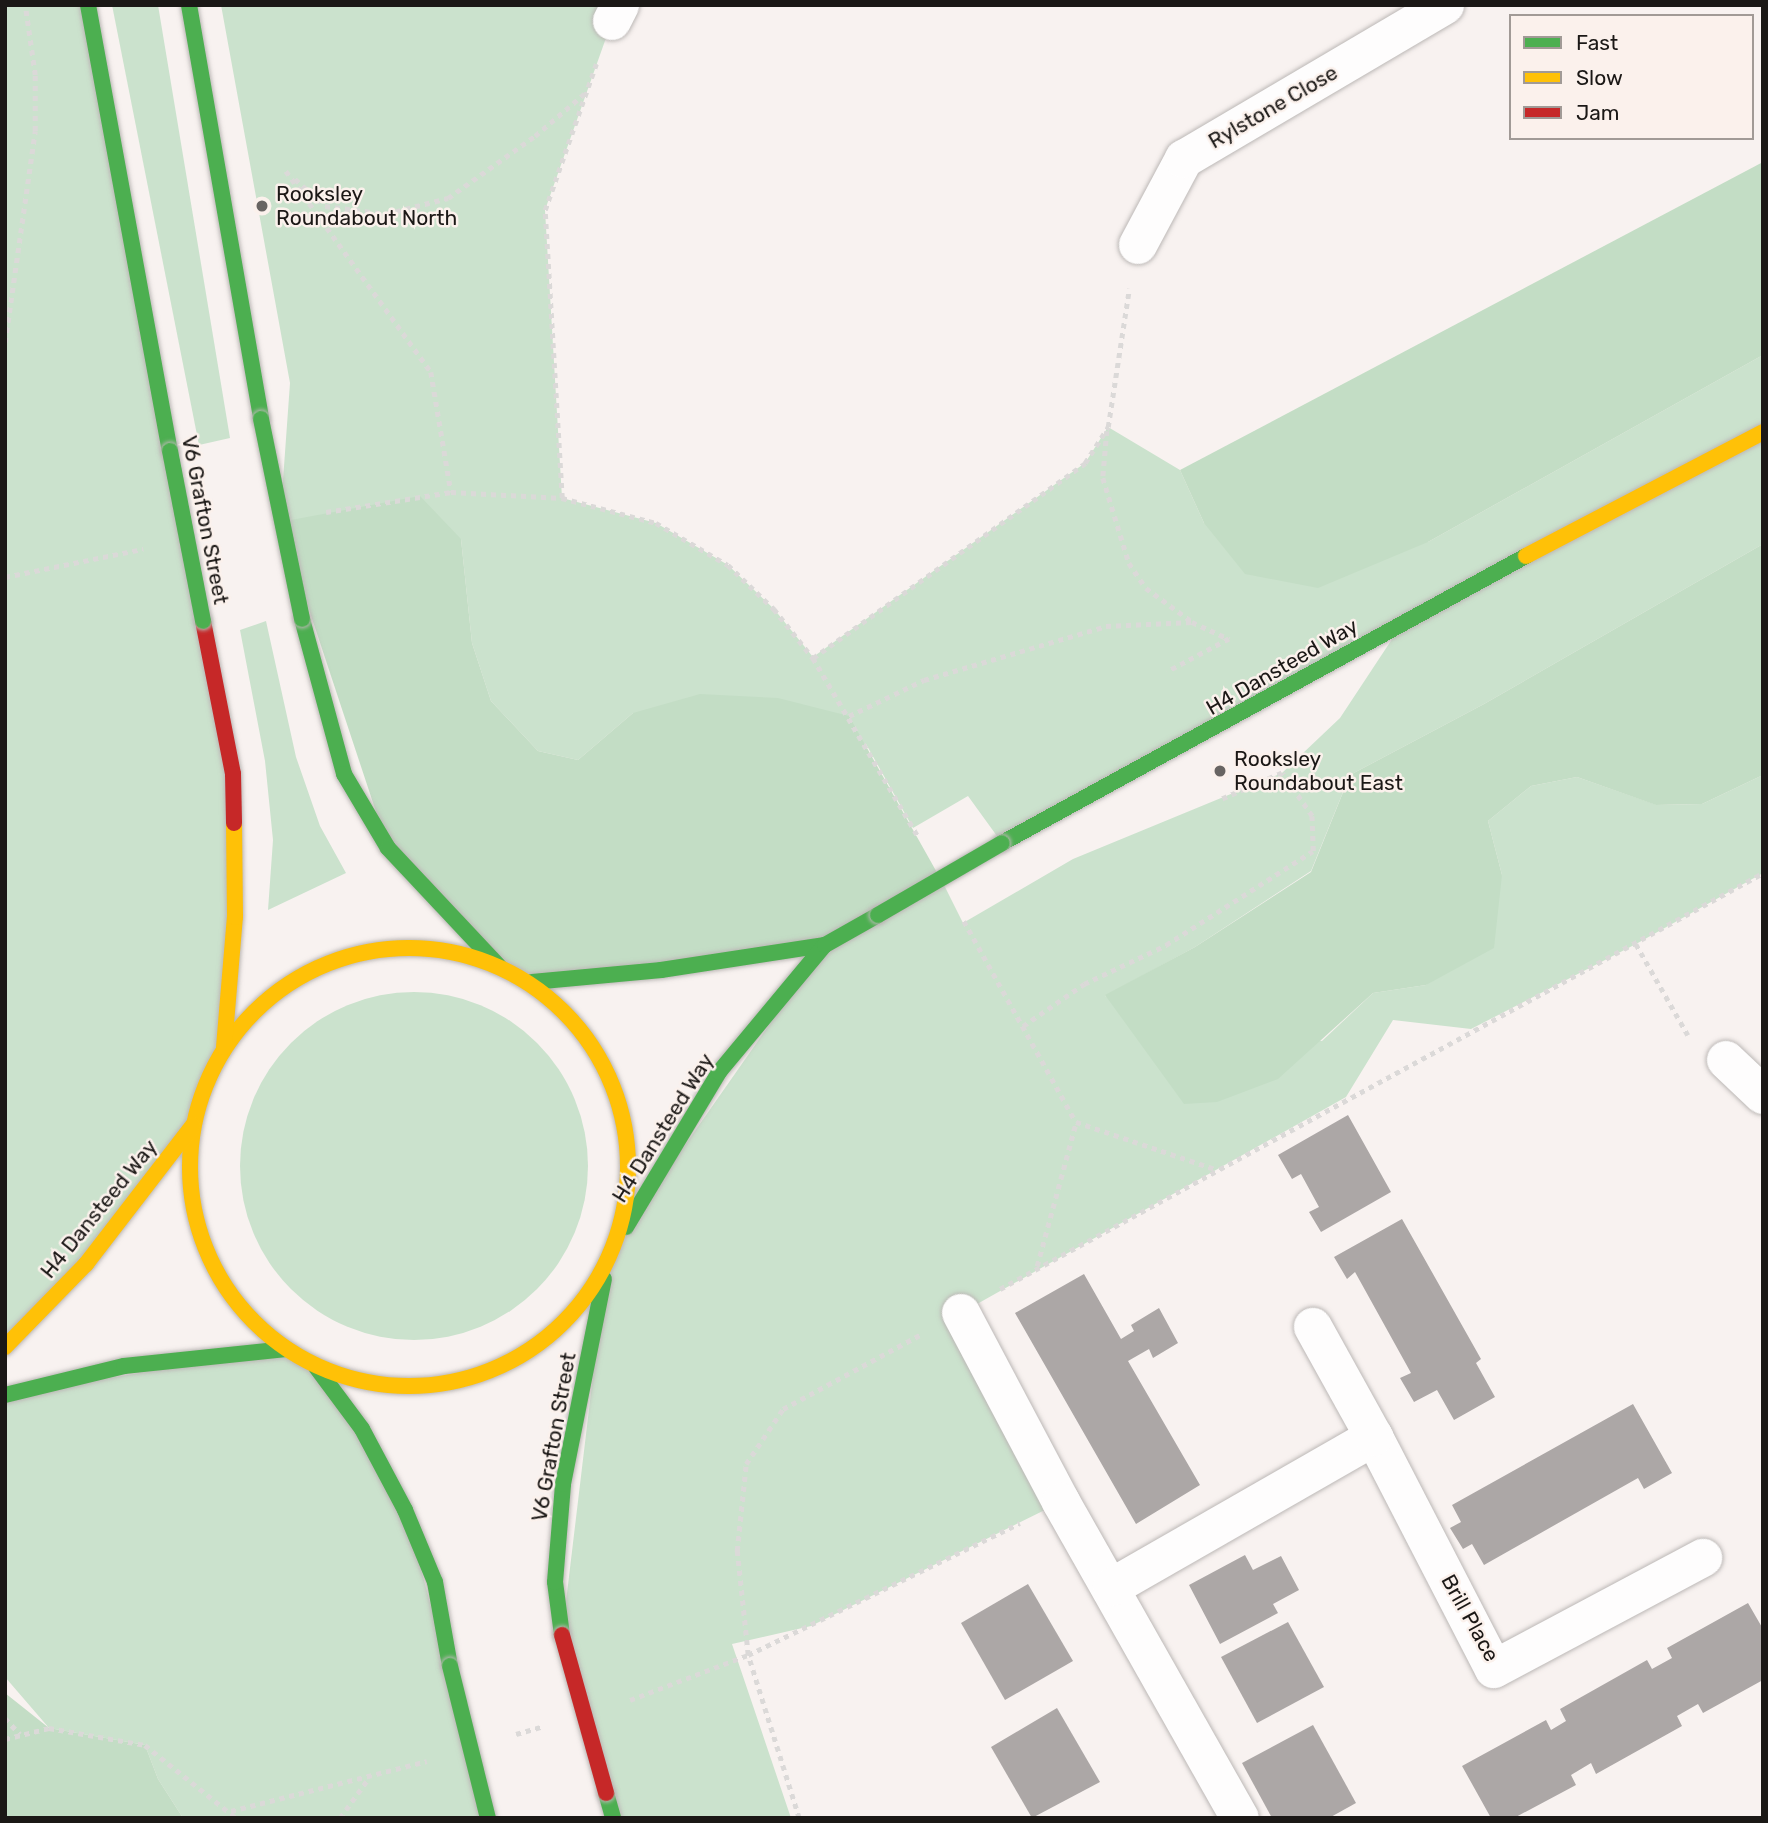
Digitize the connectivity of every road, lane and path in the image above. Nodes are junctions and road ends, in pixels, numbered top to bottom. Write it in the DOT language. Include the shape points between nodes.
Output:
graph roads {
  1 [pos="25,5"];
  2 [pos="88,5"];
  3 [pos="189,5"];
  4 [pos="1445,5"];
  5 [pos="616,13"];
  6 [pos="586,92"];
  7 [pos="1138,244"];
  8 [pos="5,342"];
  9 [pos="1108,428"];
  10 [pos="1763,432"];
  11 [pos="451,492"];
  12 [pos="562,498"];
  13 [pos="312,514"];
  14 [pos="152,547"];
  15 [pos="5,577"];
  16 [pos="1192,622"];
  17 [pos="813,658"];
  18 [pos="1167,672"];
  19 [pos="849,716"];
  20 [pos="1220,800"];
  21 [pos="920,840"];
  22 [pos="1763,873"];
  23 [pos="958,910"];
  24 [pos="1636,944"];
  25 [pos="825,945"];
  26 [pos="499,967"];
  27 [pos="532,982"];
  28 [pos="1023,1027"];
  29 [pos="224,1046"];
  30 [pos="1726,1060"];
  31 [pos="1763,1095"];
  32 [pos="1076,1122"];
  33 [pos="193,1125"];
  34 [pos="1216,1169"];
  35 [pos="620,1238"];
  36 [pos="606,1267"];
  37 [pos="1037,1267"];
  38 [pos="961,1313"];
  39 [pos="1313,1327"];
  40 [pos="5,1347"];
  41 [pos="286,1349"];
  42 [pos="316,1367"];
  43 [pos="5,1395"];
  44 [pos="1374,1437"];
  45 [pos="1061,1503"];
  46 [pos="1703,1559"];
  47 [pos="1112,1587"];
  48 [pos="748,1655"];
  49 [pos="5,1718"];
  50 [pos="20,1734"];
  51 [pos="5,1739"];
  52 [pos="368,1779"];
  53 [pos="236,1818"];
  54 [pos="340,1818"];
  55 [pos="488,1818"];
  56 [pos="613,1818"];
  57 [pos="799,1818"];
  58 [pos="1240,1818"];
  1 -- 8 [label="path" via="35,75 35,131"];
  2 -- 29 [label="street, V6 Grafton Street, bridge" via="233,774 235,917"];
  3 -- 26 [label="street, bridge" via="261,419 302,619 344,774 388,848"];
  4 -- 7 [label="street, Rylstone Close" via="1184,159"];
  5 -- 6 [label="path"];
  6 -- 11 [label="path" via="535,136 448,198 386,214 325,206 286,171 431,372"];
  6 -- 12 [label="path" via="545,209"];
  7 -- 9 [label="path" via="1121,321"];
  9 -- 16 [label="path" via="1103,478 1129,563 1146,588"];
  9 -- 17 [label="path" via="1085,463"];
  10 -- 25 [label="street, H4 Dansteed Way, bridge" via="1406,619"];
  11 -- 12 [label="path"];
  11 -- 13 [label="path"];
  12 -- 17 [label="path" via="656,523 728,565 774,610"];
  14 -- 15 [label="path"];
  16 -- 18 [label="path" via="1230,639"];
  16 -- 19 [label="path" via="1106,626 924,680"];
  17 -- 19 [label="path"];
  19 -- 21 [label="path"];
  20 -- 28 [label="path" via="1282,773 1312,816 1313,850 1166,945 1084,984"];
  22 -- 24 [label="path"];
  23 -- 28 [label="path"];
  24 -- 30 [label="path" via="1692,1042"];
  24 -- 34 [label="path" via="1471,1028"];
  25 -- 27 [label="street, H4 Dansteed Way" via="661,970"];
  25 -- 35 [label="street, H4 Dansteed Way" via="719,1072"];
  26 -- 27 [label="street"];
  26 -- 29 [label="street" via="455,953 403,948 339,959 259,1007"];
  27 -- 35 [label="street" via="588,1038 614,1086 629,1155"];
  28 -- 32 [label="path"];
  29 -- 33 [label="street"];
  30 -- 31 [label="street"];
  32 -- 34 [label="path"];
  32 -- 37 [label="path"];
  33 -- 40 [label="street, H4 Dansteed Way" via="86,1264"];
  33 -- 41 [label="street" via="190,1189 196,1224 219,1278 256,1325"];
  34 -- 37 [label="path"];
  35 -- 36 [label="street"];
  36 -- 42 [label="street" via="579,1308 541,1345 479,1376 429,1387 364,1382"];
  36 -- 56 [label="street, V6 Grafton Street, bridge" via="564,1484 555,1582 562,1635"];
  37 -- 38 [label="path"];
  38 -- 45 [label="street"];
  38 -- 48 [label="path" via="783,1409 746,1464 737,1551"];
  39 -- 44 [label="street, Brill Place"];
  41 -- 42 [label="street"];
  41 -- 43 [label="street" via="124,1366"];
  42 -- 55 [label="street, bridge" via="362,1429 405,1510 435,1582 450,1666"];
  44 -- 46 [label="street, Brill Place" via="1494,1669"];
  44 -- 47 [label="street"];
  45 -- 47 [label="street"];
  45 -- 48 [label="path"];
  47 -- 58 [label="street"];
  48 -- 57 [label="path"];
  49 -- 50 [label="path"];
  50 -- 51 [label="path"];
  50 -- 53 [label="path" via="49,1728 145,1745"];
  52 -- 54 [label="path"];
}
